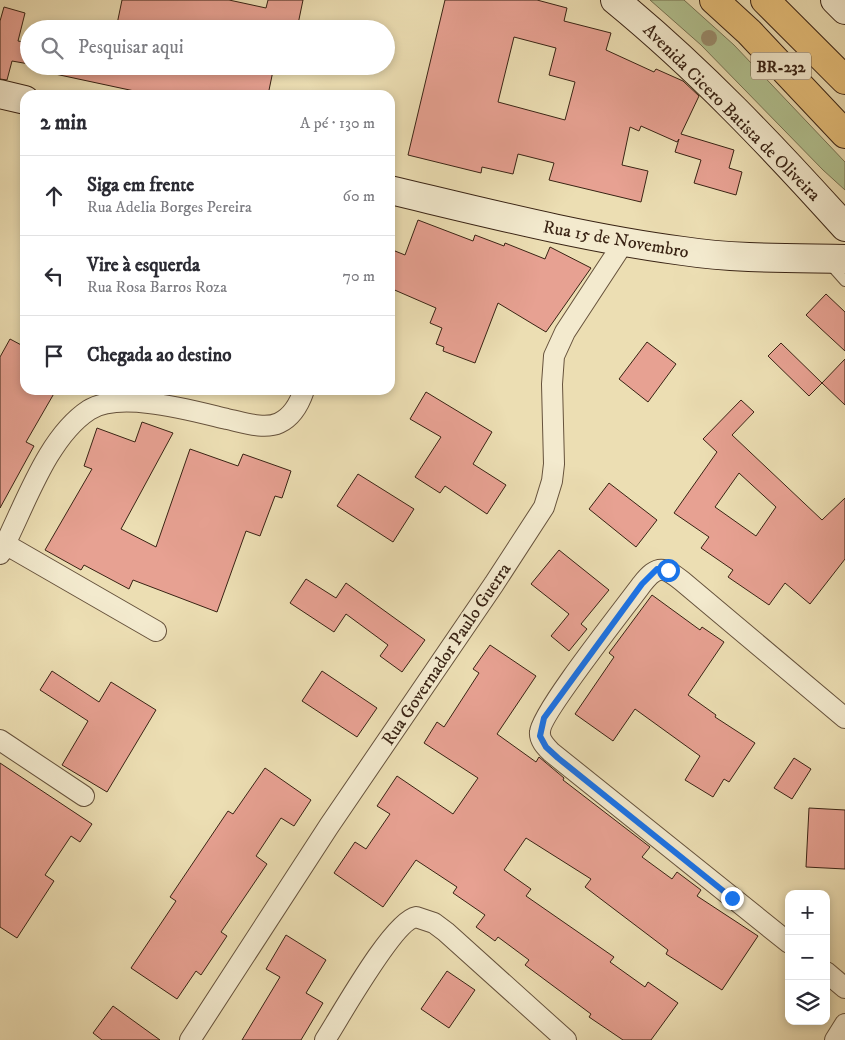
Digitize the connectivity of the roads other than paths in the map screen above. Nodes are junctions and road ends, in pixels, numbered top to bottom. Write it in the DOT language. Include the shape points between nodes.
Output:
graph roads {
  1 [pos="616,0"];
  2 [pos="714,0"];
  3 [pos="765,0"];
  4 [pos="835,0"];
  5 [pos="845,10"];
  6 [pos="845,80"];
  7 [pos="0,94"];
  8 [pos="20,99"];
  9 [pos="845,134"];
  10 [pos="395,191"];
  11 [pos="845,227"];
  12 [pos="624,242"];
  13 [pos="835,259"];
  14 [pos="845,280"];
  15 [pos="301,395"];
  16 [pos="3,549"];
  17 [pos="156,631"];
  18 [pos="845,718"];
  19 [pos="0,740"];
  20 [pos="84,796"];
  21 [pos="785,940"];
  22 [pos="830,975"];
  23 [pos="845,988"];
  24 [pos="845,1024"];
  25 [pos="190,1040"];
  26 [pos="325,1040"];
  27 [pos="566,1040"];
  28 [pos="835,1040"];
  1 -- 11 [label="main road, Avenida Cicero Batista de Oliveira" via="783,158"];
  2 -- 9 [label="highway, BR-232" via="749,32"];
  3 -- 6 [label="highway, BR-232"];
  4 -- 5 [label="main road"];
  7 -- 8 [label="main road"];
  10 -- 12 [label="main road, Rua 15 de Novembro"];
  12 -- 13 [label="main road, Rua 15 de Novembro" via="745,258"];
  12 -- 25 [label="street, Rua Governador Paulo Guerra" via="565,332 554,356 554,464 544,507 329,826"];
  13 -- 14 [label="lane"];
  15 -- 16 [label="street" via="293,411 279,423 268,425 130,401 92,408 68,428 56,447"];
  16 -- 17 [label="street"];
  18 -- 21 [label="street" via="682,581 668,570 660,569 651,573 642,584 544,718 541,740 551,752"];
  19 -- 20 [label="street"];
  22 -- 23 [label="street"];
  24 -- 28 [label="street"];
  26 -- 27 [label="street" via="381,952 403,924 416,918 434,923 446,932"];
}
